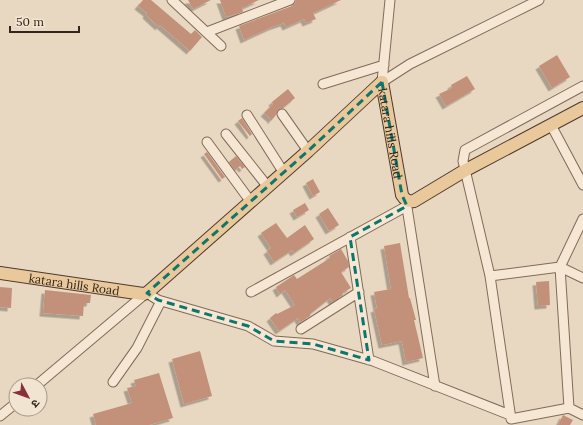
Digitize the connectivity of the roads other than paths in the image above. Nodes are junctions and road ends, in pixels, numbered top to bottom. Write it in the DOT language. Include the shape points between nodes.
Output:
graph roads {
  1 [pos="172,0"];
  2 [pos="290,0"];
  3 [pos="390,0"];
  4 [pos="539,0"];
  5 [pos="207,32"];
  6 [pos="221,46"];
  7 [pos="384,65"];
  8 [pos="382,82"];
  9 [pos="323,84"];
  10 [pos="583,86"];
  11 [pos="583,108"];
  12 [pos="282,114"];
  13 [pos="247,116"];
  14 [pos="551,125"];
  15 [pos="226,134"];
  16 [pos="207,142"];
  17 [pos="308,151"];
  18 [pos="464,171"];
  19 [pos="284,173"];
  20 [pos="583,184"];
  21 [pos="268,187"];
  22 [pos="252,202"];
  23 [pos="407,203"];
  24 [pos="583,219"];
  25 [pos="350,237"];
  26 [pos="579,237"];
  27 [pos="560,267"];
  28 [pos="0,273"];
  29 [pos="490,276"];
  30 [pos="583,278"];
  31 [pos="251,292"];
  32 [pos="359,292"];
  33 [pos="153,297"];
  34 [pos="300,329"];
  35 [pos="369,360"];
  36 [pos="48,377"];
  37 [pos="113,382"];
  38 [pos="436,386"];
  39 [pos="569,408"];
  40 [pos="8,410"];
  41 [pos="583,415"];
  42 [pos="0,416"];
  43 [pos="510,420"];
  1 -- 5 [label="street"];
  2 -- 5 [label="street"];
  3 -- 7 [label="street"];
  4 -- 8 [label="street" via="410,64"];
  5 -- 6 [label="street"];
  7 -- 8 [label="street"];
  7 -- 9 [label="street"];
  8 -- 17 [label="main road, katara hills Road"];
  8 -- 23 [label="main road, katara hills Road" via="402,195"];
  10 -- 18 [label="street" via="465,150"];
  11 -- 14 [label="main road"];
  12 -- 17 [label="street"];
  13 -- 19 [label="street"];
  14 -- 18 [label="main road"];
  14 -- 20 [label="street"];
  15 -- 21 [label="street"];
  16 -- 22 [label="street"];
  17 -- 19 [label="main road, katara hills Road"];
  18 -- 23 [label="main road"];
  18 -- 29 [label="street"];
  19 -- 21 [label="main road, katara hills Road"];
  21 -- 22 [label="main road, katara hills Road"];
  22 -- 33 [label="main road, katara hills Road"];
  23 -- 25 [label="street"];
  23 -- 38 [label="street"];
  24 -- 26 [label="street"];
  25 -- 31 [label="street"];
  25 -- 32 [label="street"];
  26 -- 27 [label="street"];
  27 -- 29 [label="street"];
  27 -- 30 [label="street"];
  27 -- 39 [label="street"];
  28 -- 33 [label="main road, katara hills Road"];
  29 -- 43 [label="street"];
  32 -- 34 [label="street"];
  32 -- 35 [label="street"];
  33 -- 35 [label="street, katara hills Road" via="248,326 274,341 313,344"];
  33 -- 36 [label="street"];
  33 -- 37 [label="street" via="137,348"];
  35 -- 38 [label="street, katara hills Road"];
  38 -- 43 [label="street, katara hills Road"];
  39 -- 41 [label="street"];
  39 -- 43 [label="street"];
  40 -- 42 [label="street"];
}
